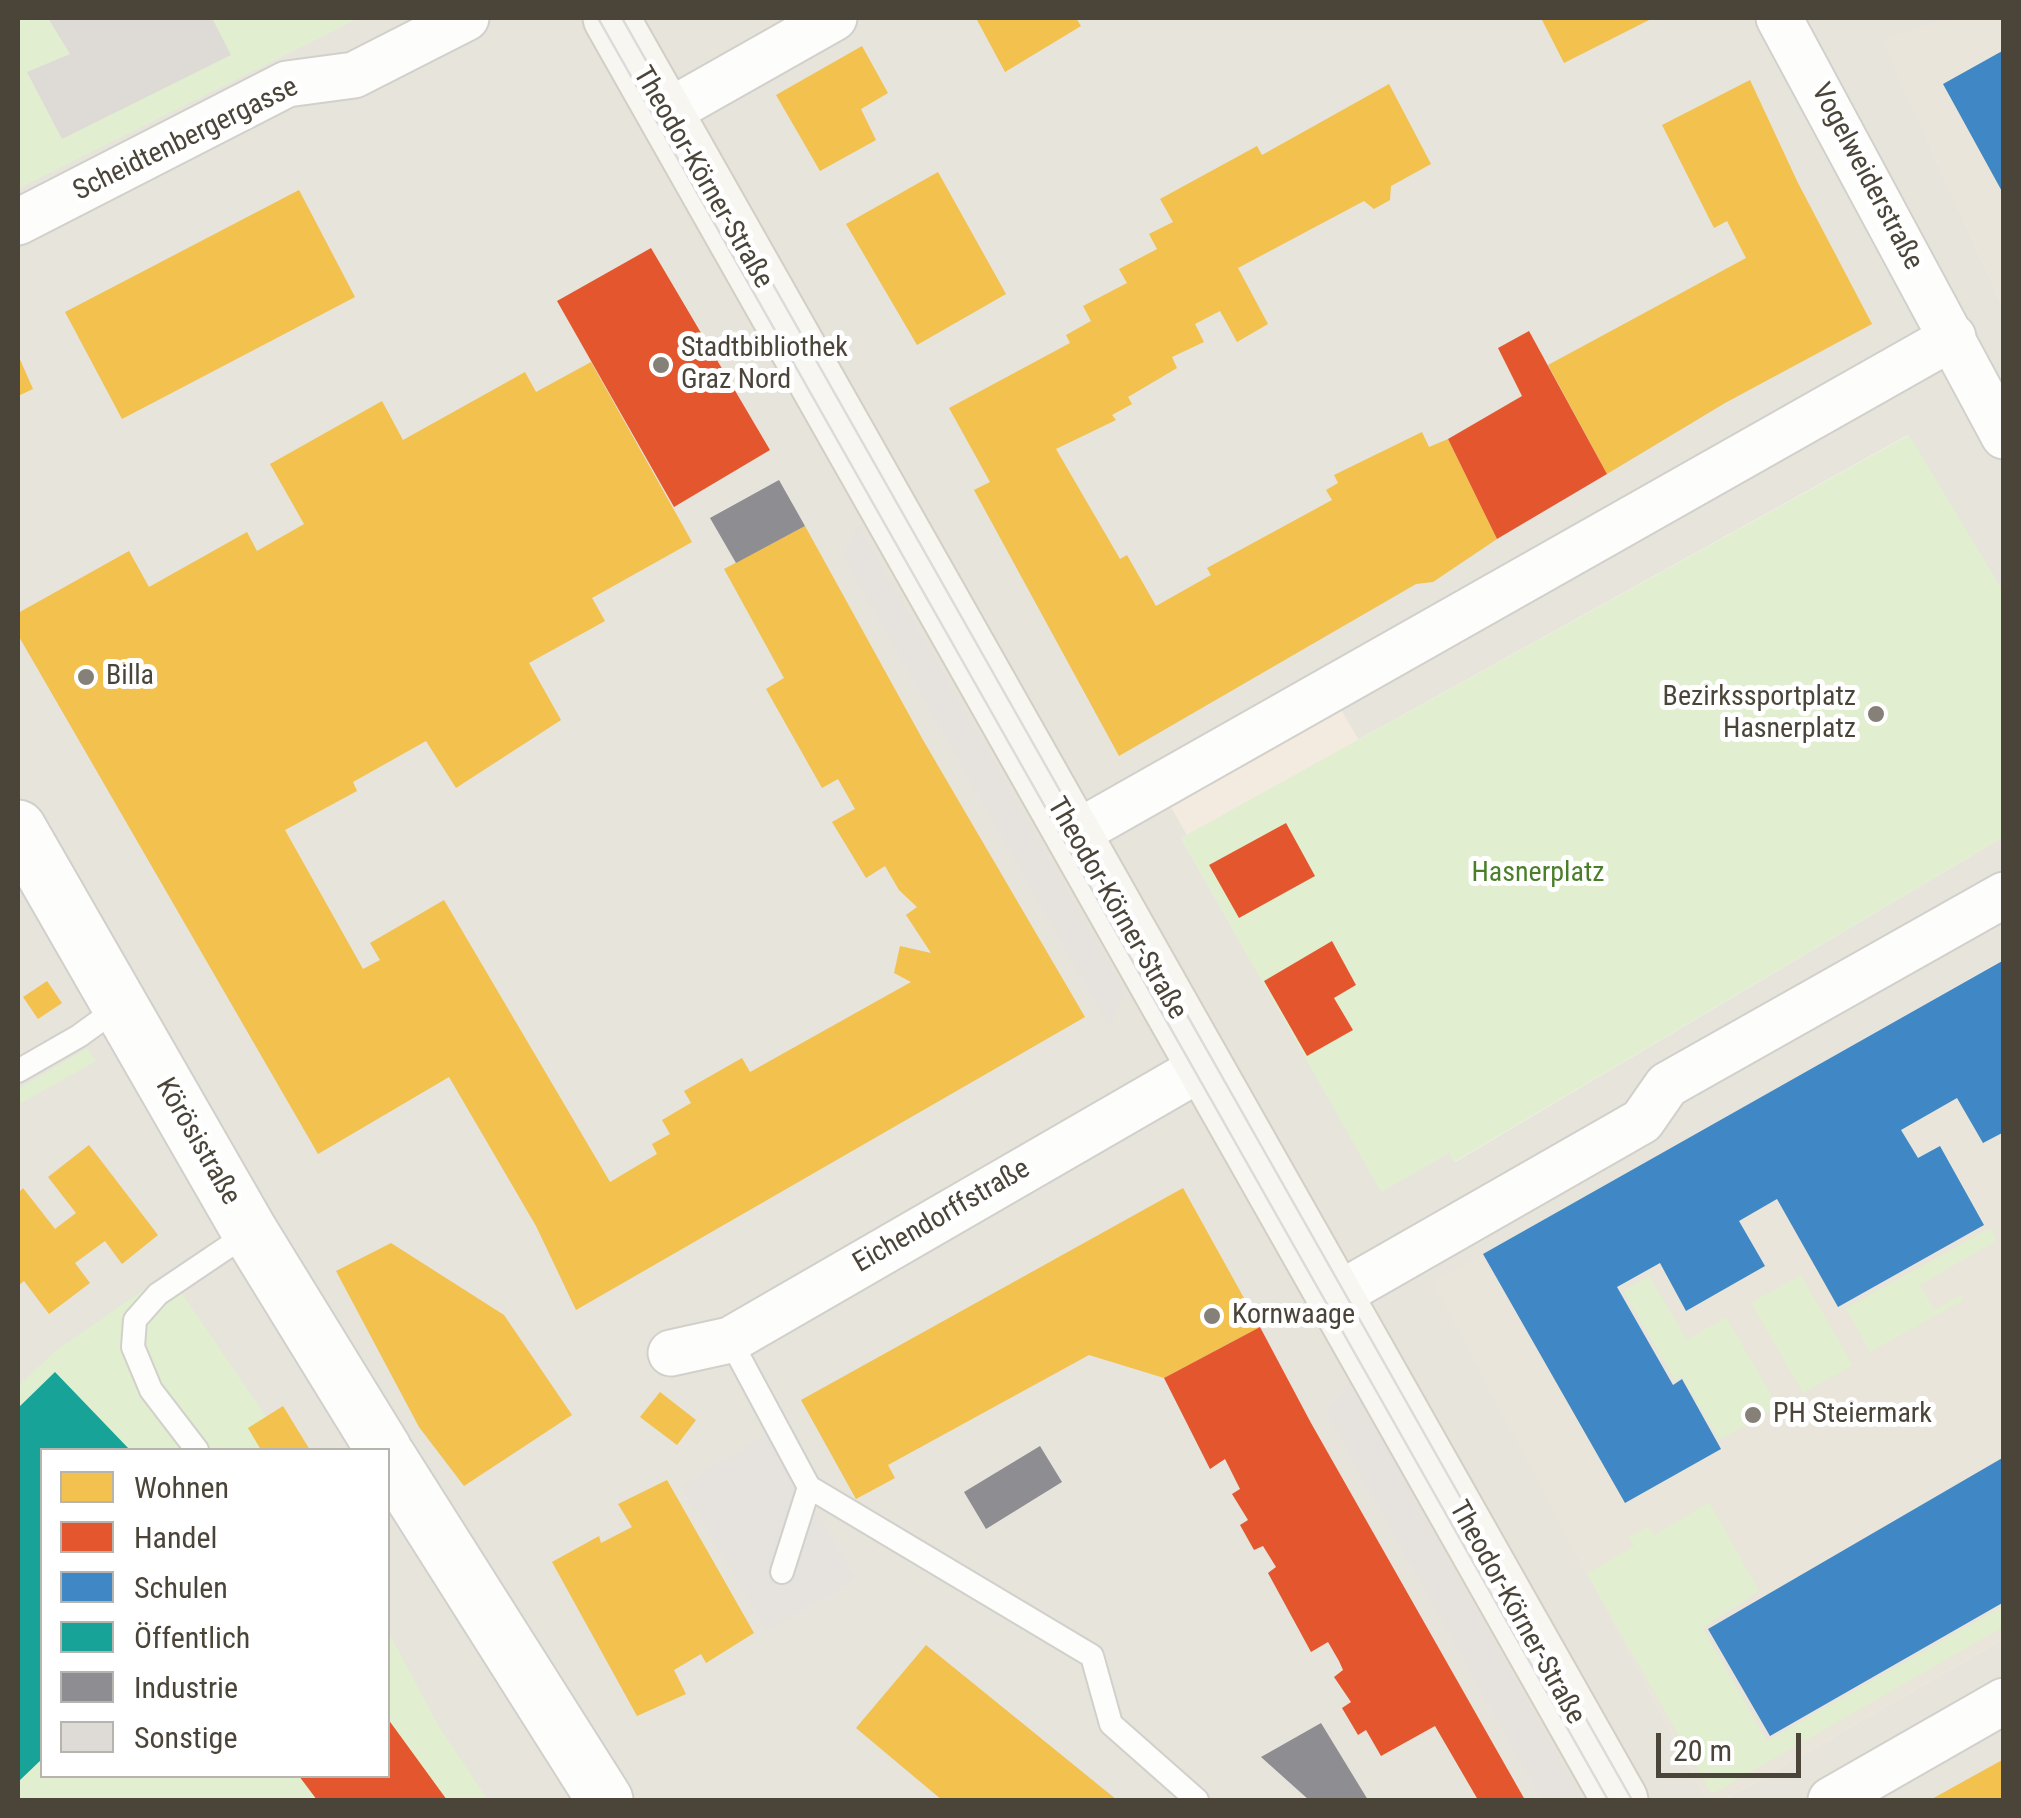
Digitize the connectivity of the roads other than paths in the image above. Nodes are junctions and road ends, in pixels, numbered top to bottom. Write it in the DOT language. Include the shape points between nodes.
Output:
graph roads {
  1 [pos="466,18"];
  2 [pos="611,18"];
  3 [pos="834,18"];
  4 [pos="1798,27"];
  5 [pos="666,112"];
  6 [pos="18,222"];
  7 [pos="1953,338"];
  8 [pos="2004,436"];
  9 [pos="18,828"];
  10 [pos="1072,835"];
  11 [pos="2004,895"];
  12 [pos="119,1007"];
  13 [pos="1206,1066"];
  14 [pos="18,1071"];
  15 [pos="250,1232"];
  16 [pos="1336,1296"];
  17 [pos="730,1340"];
  18 [pos="671,1353"];
  19 [pos="195,1448"];
  20 [pos="382,1448"];
  21 [pos="390,1460"];
  22 [pos="809,1487"];
  23 [pos="782,1572"];
  24 [pos="2004,1701"];
  25 [pos="606,1800"];
  26 [pos="1197,1800"];
  27 [pos="1620,1800"];
  28 [pos="1831,1800"];
  1 -- 6 [label="street, Scheidtenbergergasse" via="354,75 287,84"];
  2 -- 5 [label="main road, Theodor-Körner-Straße"];
  3 -- 5 [label="street"];
  4 -- 7 [label="street, Vogelweiderstraße"];
  5 -- 10 [label="main road, Theodor-Körner-Straße"];
  7 -- 8 [label="street"];
  7 -- 10 [label="street"];
  9 -- 12 [label="street, Körösistraße"];
  10 -- 13 [label="main road, Theodor-Körner-Straße"];
  11 -- 16 [label="street" via="1667,1085 1642,1121"];
  12 -- 14 [label="lane"];
  12 -- 15 [label="street, Körösistraße"];
  13 -- 16 [label="main road, Theodor-Körner-Straße"];
  13 -- 17 [label="street, Eichendorffstraße"];
  15 -- 19 [label="lane" via="158,1294 135,1320 133,1347 151,1390"];
  15 -- 20 [label="street, Körösistraße"];
  16 -- 27 [label="main road, Theodor-Körner-Straße"];
  17 -- 18 [label="street, Eichendorffstraße"];
  17 -- 22 [label="lane"];
  21 -- 25 [label="street, Körösistraße"];
  22 -- 23 [label="lane"];
  22 -- 26 [label="lane" via="1092,1656 1110,1724"];
  24 -- 28 [label="street"];
}
